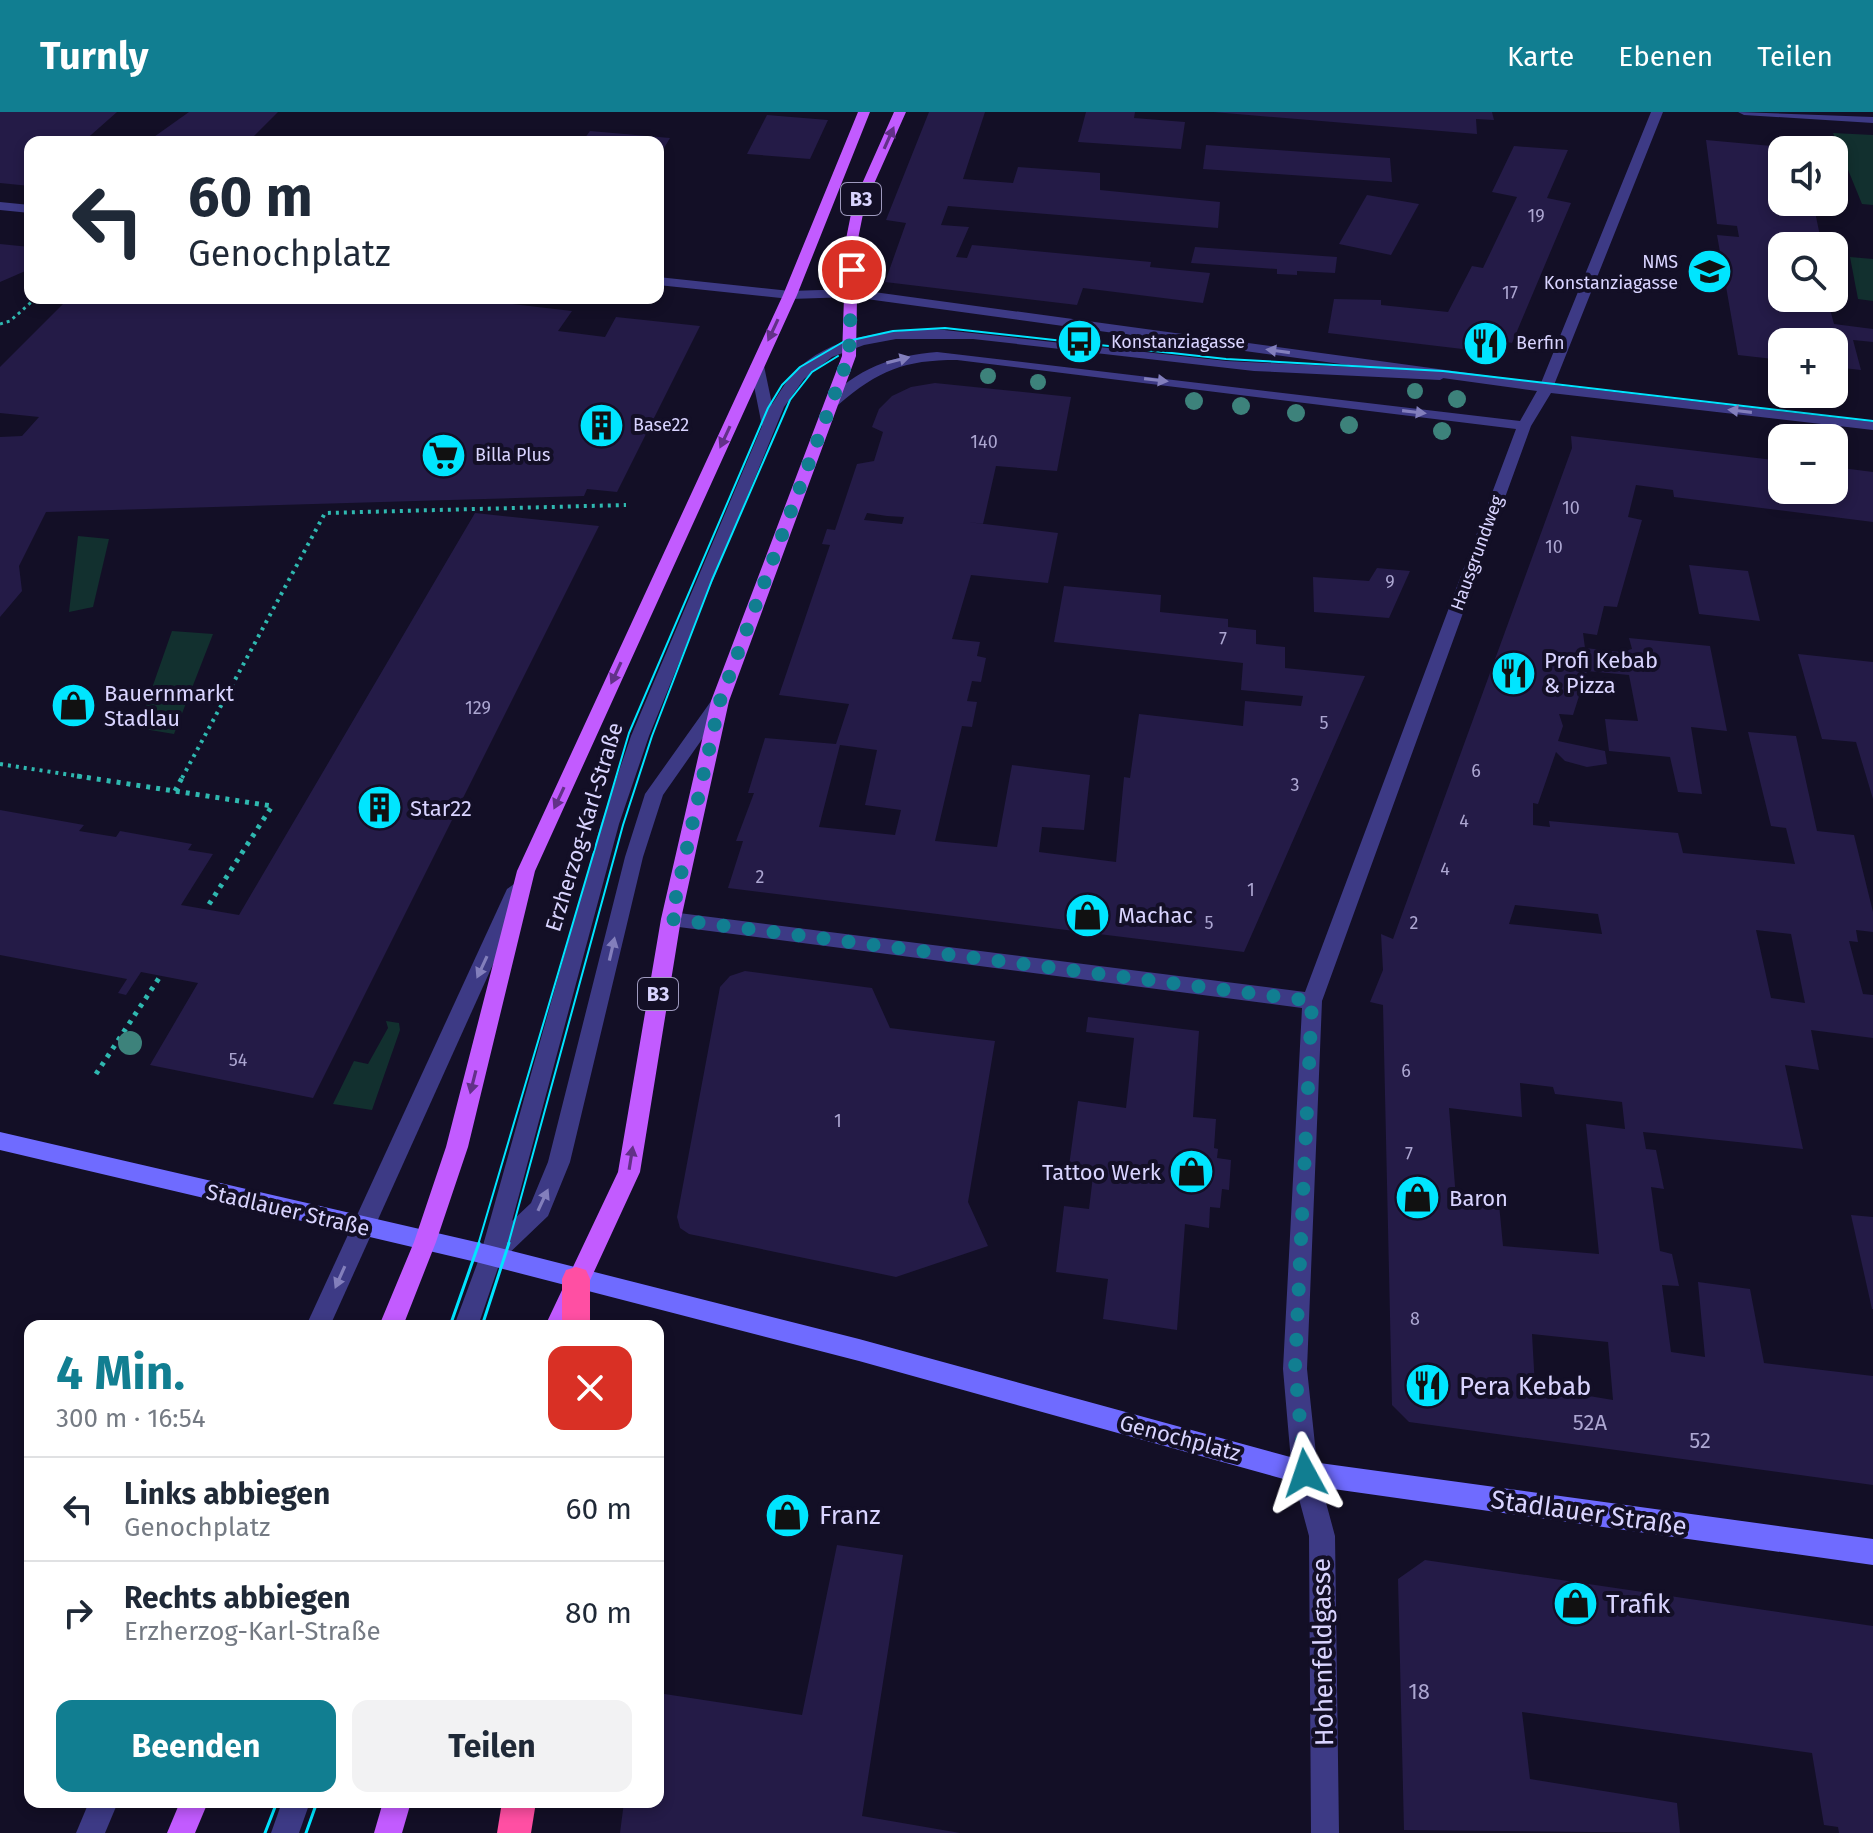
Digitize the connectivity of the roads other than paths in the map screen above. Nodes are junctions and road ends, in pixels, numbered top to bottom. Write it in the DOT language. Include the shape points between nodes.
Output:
graph roads {
  1 [pos="864,112"];
  2 [pos="900,112"];
  3 [pos="1657,112"];
  4 [pos="1744,112"];
  5 [pos="1873,120"];
  6 [pos="0,206"];
  7 [pos="24,208"];
  8 [pos="664,282"];
  9 [pos="852,293"];
  10 [pos="790,295"];
  11 [pos="849,345"];
  12 [pos="757,366"];
  13 [pos="1504,382"];
  14 [pos="1546,388"];
  15 [pos="833,402"];
  16 [pos="769,426"];
  17 [pos="1524,426"];
  18 [pos="1873,426"];
  19 [pos="720,701"];
  20 [pos="526,871"];
  21 [pos="671,919"];
  22 [pos="1312,1001"];
  23 [pos="0,1141"];
  24 [pos="362,1228"];
  25 [pos="425,1242"];
  26 [pos="491,1256"];
  27 [pos="576,1279"];
  28 [pos="321,1320"];
  29 [pos="393,1320"];
  30 [pos="468,1320"];
  31 [pos="559,1320"];
  32 [pos="576,1320"];
  33 [pos="1305,1473"];
  34 [pos="1873,1552"];
  35 [pos="101,1808"];
  36 [pos="191,1808"];
  37 [pos="294,1808"];
  38 [pos="395,1808"];
  39 [pos="518,1808"];
  40 [pos="90,1833"];
  41 [pos="181,1833"];
  42 [pos="285,1833"];
  43 [pos="388,1833"];
  44 [pos="514,1833"];
  45 [pos="1325,1833"];
  1 -- 10 [label="main road, Erzherzog-Karl-Straße / B3"];
  9 -- 2 [label="main road, Erzherzog-Karl-Straße / B3, one-way" via="852,239 859,204"];
  3 -- 14 [label="street, Hausgrundweg"];
  4 -- 5 [label="street"];
  6 -- 7 [label="street"];
  8 -- 10 [label="street"];
  9 -- 10 [label="street"];
  9 -- 11 [label="main road, Erzherzog-Karl-Straße / B3"];
  13 -- 9 [label="street, one-way"];
  10 -- 12 [label="main road, Erzherzog-Karl-Straße / B3, one-way"];
  11 -- 13 [label="street" via="905,333 944,333 1228,365"];
  11 -- 15 [label="main road, Erzherzog-Karl-Straße / B3"];
  11 -- 16 [label="street, Erzherzog-Karl-Straße" via="797,375"];
  12 -- 16 [label="street"];
  12 -- 20 [label="main road, Erzherzog-Karl-Straße / B3, one-way"];
  13 -- 14 [label="street"];
  14 -- 17 [label="street, Hausgrundweg"];
  18 -- 14 [label="street, one-way"];
  15 -- 17 [label="street, one-way" via="890,361 957,356"];
  15 -- 19 [label="main road, Erzherzog-Karl-Straße / B3"];
  16 -- 26 [label="street, Erzherzog-Karl-Straße" via="640,736 610,824"];
  17 -- 22 [label="street, Hausgrundweg"];
  19 -- 21 [label="main road, Erzherzog-Karl-Straße / B3"];
  26 -- 19 [label="street, Erzherzog-Karl-Straße, one-way" via="540,1209 559,1162 654,794"];
  20 -- 24 [label="street, Erzherzog-Karl-Straße, one-way"];
  20 -- 25 [label="main road, Erzherzog-Karl-Straße / B3, one-way" via="457,1147"];
  21 -- 22 [label="street"];
  27 -- 21 [label="main road, Erzherzog-Karl-Straße / B3, one-way" via="629,1172"];
  22 -- 33 [label="street" via="1295,1369"];
  23 -- 24 [label="street, Stadlauer Straße"];
  24 -- 25 [label="street, Stadlauer Straße"];
  24 -- 28 [label="street, Erzherzog-Karl-Straße, one-way"];
  25 -- 26 [label="street, Stadlauer Straße"];
  25 -- 29 [label="main road, Erzherzog-Karl-Straße / B3"];
  26 -- 27 [label="street, Stadlauer Straße"];
  26 -- 30 [label="street, Erzherzog-Karl-Straße"];
  27 -- 31 [label="main road, Erzherzog-Karl-Straße / B3"];
  27 -- 32 [label="highway"];
  27 -- 33 [label="street, Genochplatz"];
  33 -- 34 [label="street, Stadlauer Straße"];
  33 -- 45 [label="street, Hohenfeldgasse" via="1322,1536"];
  35 -- 40 [label="street"];
  36 -- 41 [label="main road"];
  37 -- 42 [label="street"];
  38 -- 43 [label="main road"];
  39 -- 44 [label="highway"];
}
